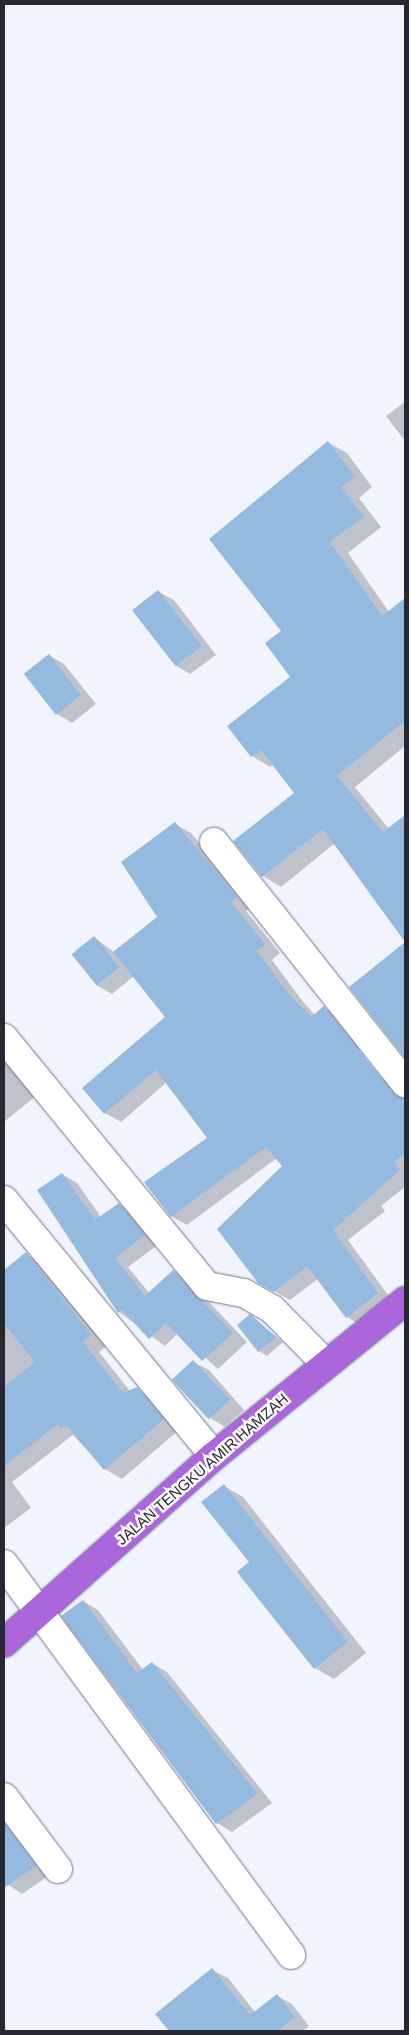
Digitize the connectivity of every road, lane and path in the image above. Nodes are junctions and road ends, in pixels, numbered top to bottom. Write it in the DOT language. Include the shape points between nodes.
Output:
graph roads {
  1 [pos="214,842"];
  2 [pos="4,1038"];
  3 [pos="405,1083"];
  4 [pos="4,1200"];
  5 [pos="405,1301"];
  6 [pos="326,1364"];
  7 [pos="214,1456"];
  8 [pos="4,1564"];
  9 [pos="40,1611"];
  10 [pos="4,1643"];
  11 [pos="4,1796"];
  12 [pos="58,1869"];
  13 [pos="291,1955"];
  1 -- 3 [label="street"];
  2 -- 6 [label="street" via="207,1286 244,1293 272,1309"];
  4 -- 7 [label="street"];
  5 -- 6 [label="highway, JALAN TENGKU AMIR HAMZAH"];
  6 -- 7 [label="highway, JALAN TENGKU AMIR HAMZAH"];
  7 -- 9 [label="highway, JALAN TENGKU AMIR HAMZAH"];
  8 -- 9 [label="street"];
  9 -- 10 [label="highway, JALAN TENGKU AMIR HAMZAH"];
  9 -- 13 [label="street"];
  11 -- 12 [label="street"];
}
